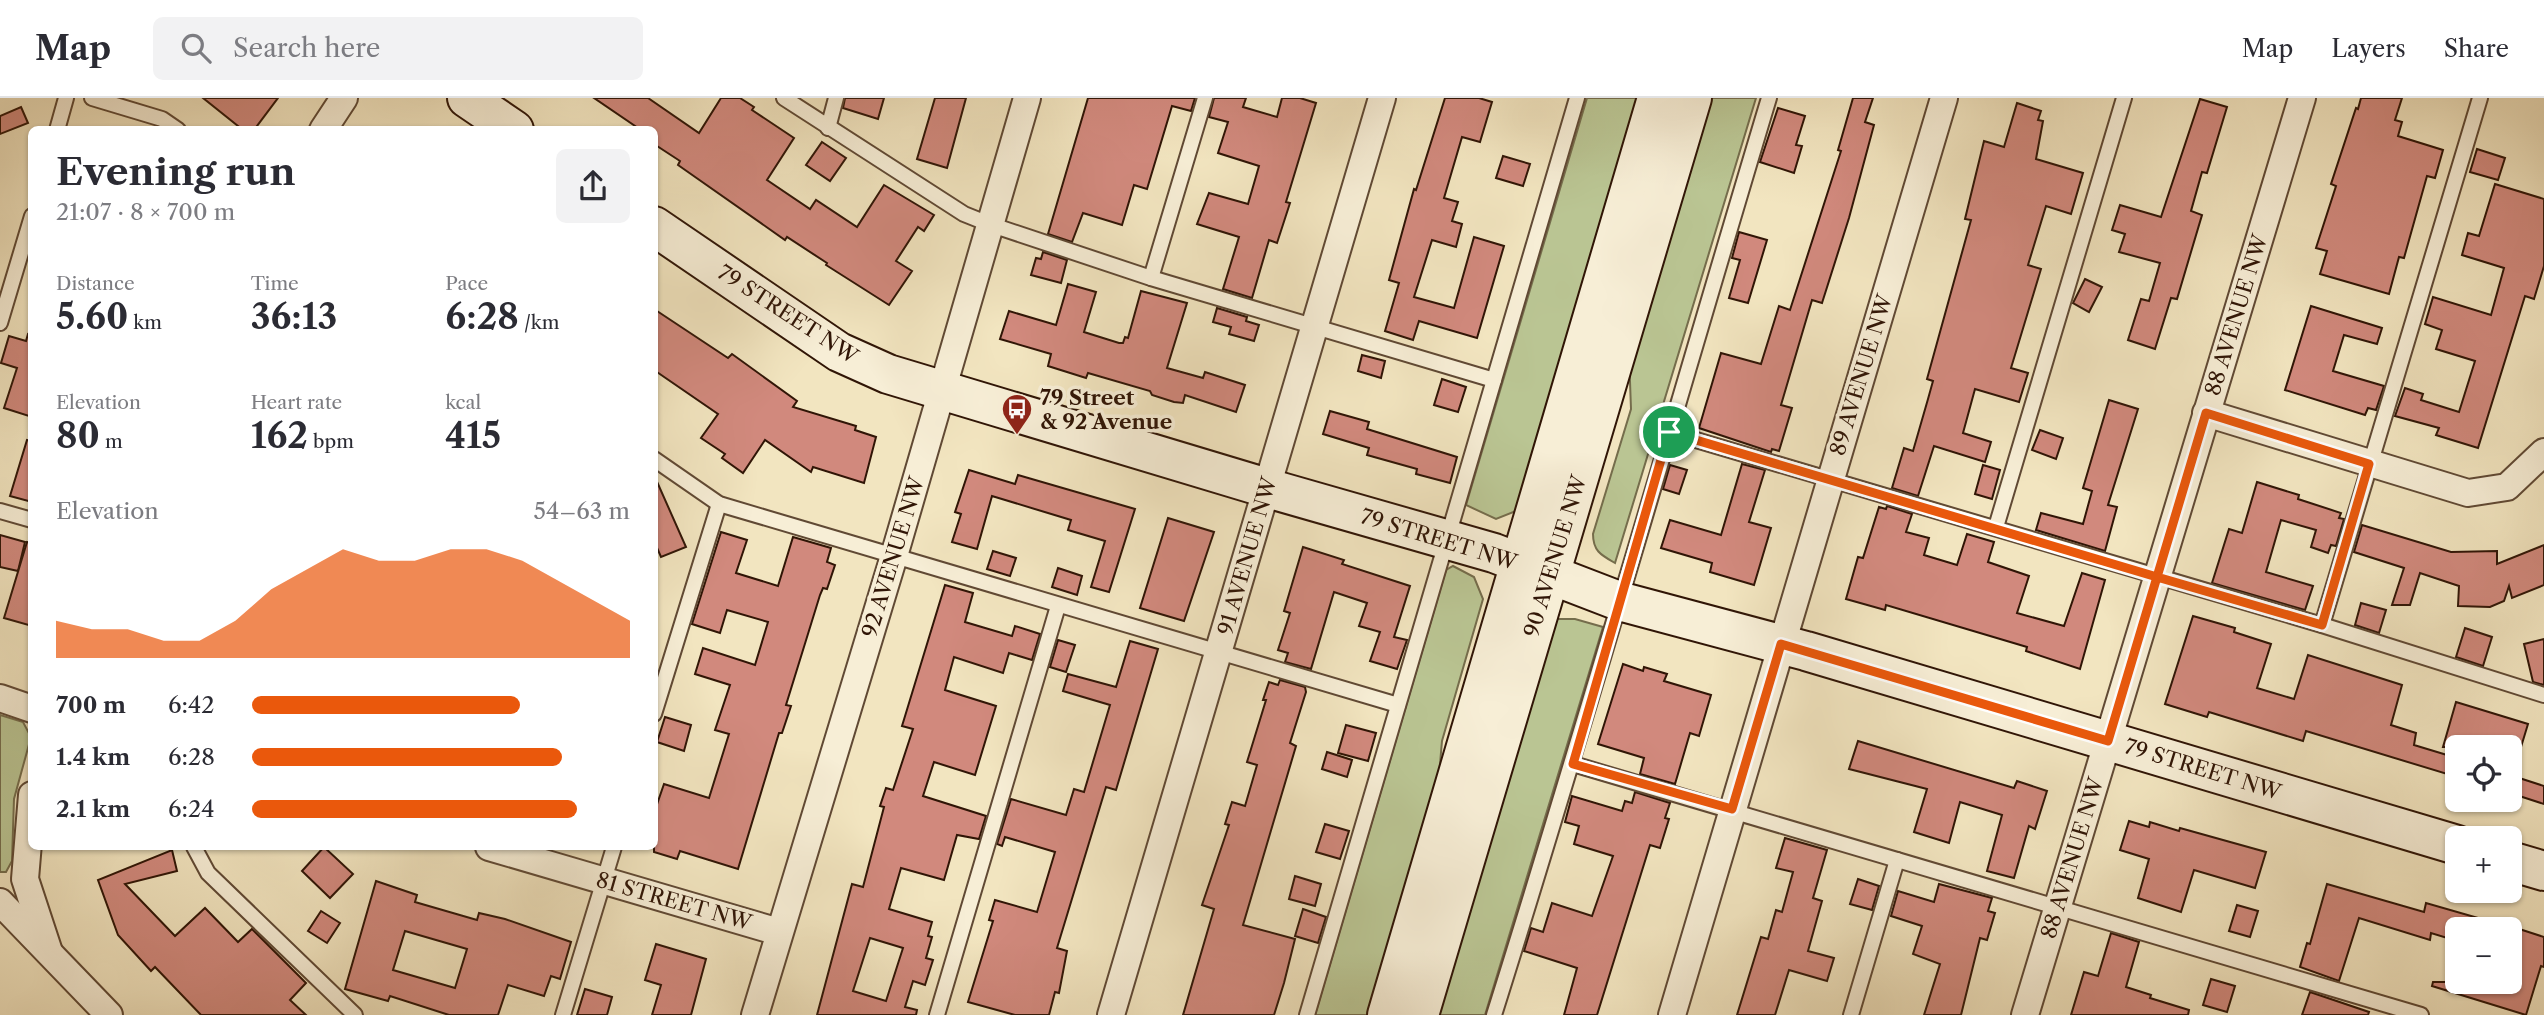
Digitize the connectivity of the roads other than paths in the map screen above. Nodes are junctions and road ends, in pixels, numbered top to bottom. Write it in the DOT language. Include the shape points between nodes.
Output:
graph roads {
  1 [pos="66,98"];
  2 [pos="92,98"];
  3 [pos="344,98"];
  4 [pos="467,98"];
  5 [pos="784,98"];
  6 [pos="836,98"];
  7 [pos="1027,98"];
  8 [pos="1205,98"];
  9 [pos="1382,98"];
  10 [pos="1577,98"];
  11 [pos="1657,98"];
  12 [pos="1692,98"];
  13 [pos="1769,98"];
  14 [pos="1944,98"];
  15 [pos="2124,98"];
  16 [pos="2302,98"];
  17 [pos="2480,98"];
  18 [pos="58,126"];
  19 [pos="172,126"];
  20 [pos="326,126"];
  21 [pos="508,126"];
  22 [pos="828,128"];
  23 [pos="989,224"];
  24 [pos="28,229"];
  25 [pos="658,229"];
  26 [pos="1152,278"];
  27 [pos="0,323"];
  28 [pos="1315,327"];
  29 [pos="1494,380"];
  30 [pos="942,392"];
  31 [pos="2206,413"];
  32 [pos="1669,432"];
  33 [pos="2544,452"];
  34 [pos="658,462"];
  35 [pos="2369,464"];
  36 [pos="1830,480"];
  37 [pos="1267,488"];
  38 [pos="719,504"];
  39 [pos="0,511"];
  40 [pos="28,519"];
  41 [pos="1996,527"];
  42 [pos="1448,539"];
  43 [pos="894,556"];
  44 [pos="1534,569"];
  45 [pos="2157,577"];
  46 [pos="1619,601"];
  47 [pos="1058,606"];
  48 [pos="2322,625"];
  49 [pos="1781,644"];
  50 [pos="1218,653"];
  51 [pos="2541,692"];
  52 [pos="0,698"];
  53 [pos="658,701"];
  54 [pos="1398,705"];
  55 [pos="28,708"];
  56 [pos="2108,741"];
  57 [pos="1573,764"];
  58 [pos="1732,809"];
  59 [pos="2445,841"];
  60 [pos="28,843"];
  61 [pos="196,850"];
  62 [pos="499,850"];
  63 [pos="613,850"];
  64 [pos="1897,860"];
  65 [pos="2522,865"];
  66 [pos="2544,871"];
  67 [pos="604,880"];
  68 [pos="0,902"];
  69 [pos="2058,908"];
  70 [pos="779,932"];
  71 [pos="49,952"];
  72 [pos="109,1015"];
  73 [pos="355,1015"];
  74 [pos="563,1015"];
  75 [pos="755,1015"];
  76 [pos="937,1015"];
  77 [pos="1111,1015"];
  78 [pos="1307,1015"];
  79 [pos="1387,1015"];
  80 [pos="1419,1015"];
  81 [pos="1494,1015"];
  82 [pos="1672,1015"];
  83 [pos="1851,1015"];
  84 [pos="2025,1015"];
  85 [pos="2421,1015"];
  1 -- 18 [label="lane"];
  2 -- 19 [label="lane"];
  3 -- 20 [label="street"];
  4 -- 21 [label="street"];
  5 -- 22 [label="lane"];
  6 -- 22 [label="lane"];
  7 -- 23 [label="street, 92 AVENUE NW"];
  8 -- 26 [label="lane"];
  9 -- 28 [label="street, 91 AVENUE NW"];
  10 -- 29 [label="lane"];
  11 -- 44 [label="street, 90 AVENUE NW"];
  12 -- 44 [label="street, 90 AVENUE NW"];
  13 -- 32 [label="lane"];
  14 -- 36 [label="street, 89 AVENUE NW"];
  15 -- 41 [label="lane"];
  16 -- 31 [label="street, 88 AVENUE NW"];
  17 -- 35 [label="lane"];
  22 -- 23 [label="lane" via="964,214"];
  23 -- 26 [label="lane"];
  23 -- 30 [label="street, 92 AVENUE NW"];
  24 -- 27 [label="lane"];
  25 -- 30 [label="street, 79 STREET NW" via="839,352"];
  26 -- 28 [label="lane"];
  28 -- 29 [label="lane"];
  28 -- 37 [label="street, 91 AVENUE NW"];
  29 -- 42 [label="lane"];
  30 -- 37 [label="street, 79 STREET NW"];
  30 -- 43 [label="street, 92 AVENUE NW"];
  31 -- 35 [label="street"];
  31 -- 45 [label="street, 88 AVENUE NW"];
  32 -- 36 [label="lane"];
  32 -- 46 [label="lane"];
  33 -- 35 [label="street" via="2507,487 2468,493"];
  34 -- 38 [label="lane"];
  35 -- 48 [label="lane"];
  36 -- 41 [label="lane"];
  36 -- 49 [label="street, 89 AVENUE NW"];
  37 -- 42 [label="street, 79 STREET NW"];
  37 -- 50 [label="street, 91 AVENUE NW"];
  38 -- 43 [label="lane"];
  38 -- 53 [label="lane"];
  39 -- 40 [label="lane"];
  41 -- 45 [label="lane"];
  42 -- 44 [label="street, 79 STREET NW"];
  42 -- 54 [label="lane"];
  43 -- 47 [label="lane"];
  43 -- 70 [label="street, 92 AVENUE NW"];
  44 -- 46 [label="street, 79 STREET NW"];
  44 -- 79 [label="street, 90 AVENUE NW"];
  44 -- 80 [label="street, 90 AVENUE NW"];
  45 -- 48 [label="lane"];
  45 -- 56 [label="street, 88 AVENUE NW"];
  46 -- 49 [label="street, 79 STREET NW"];
  46 -- 57 [label="lane"];
  47 -- 50 [label="lane"];
  47 -- 76 [label="lane"];
  48 -- 51 [label="lane"];
  49 -- 56 [label="street, 79 STREET NW"];
  49 -- 58 [label="street, 89 AVENUE NW"];
  50 -- 54 [label="lane"];
  50 -- 77 [label="street, 91 AVENUE NW"];
  52 -- 55 [label="street"];
  54 -- 78 [label="lane"];
  56 -- 59 [label="street, 79 STREET NW"];
  56 -- 69 [label="street, 88 AVENUE NW"];
  57 -- 58 [label="lane"];
  57 -- 81 [label="lane"];
  58 -- 64 [label="lane"];
  58 -- 82 [label="street, 89 AVENUE NW"];
  60 -- 71 [label="street" via="25,879"];
  61 -- 73 [label="lane" via="208,873"];
  62 -- 67 [label="street, 81 STREET NW"];
  63 -- 67 [label="lane"];
  64 -- 69 [label="lane"];
  64 -- 83 [label="lane"];
  65 -- 66 [label="street"];
  67 -- 70 [label="street, 81 STREET NW"];
  67 -- 74 [label="lane"];
  68 -- 71 [label="street"];
  69 -- 84 [label="street, 88 AVENUE NW"];
  69 -- 85 [label="lane"];
  70 -- 75 [label="street, 92 AVENUE NW"];
  71 -- 72 [label="street"];
}
